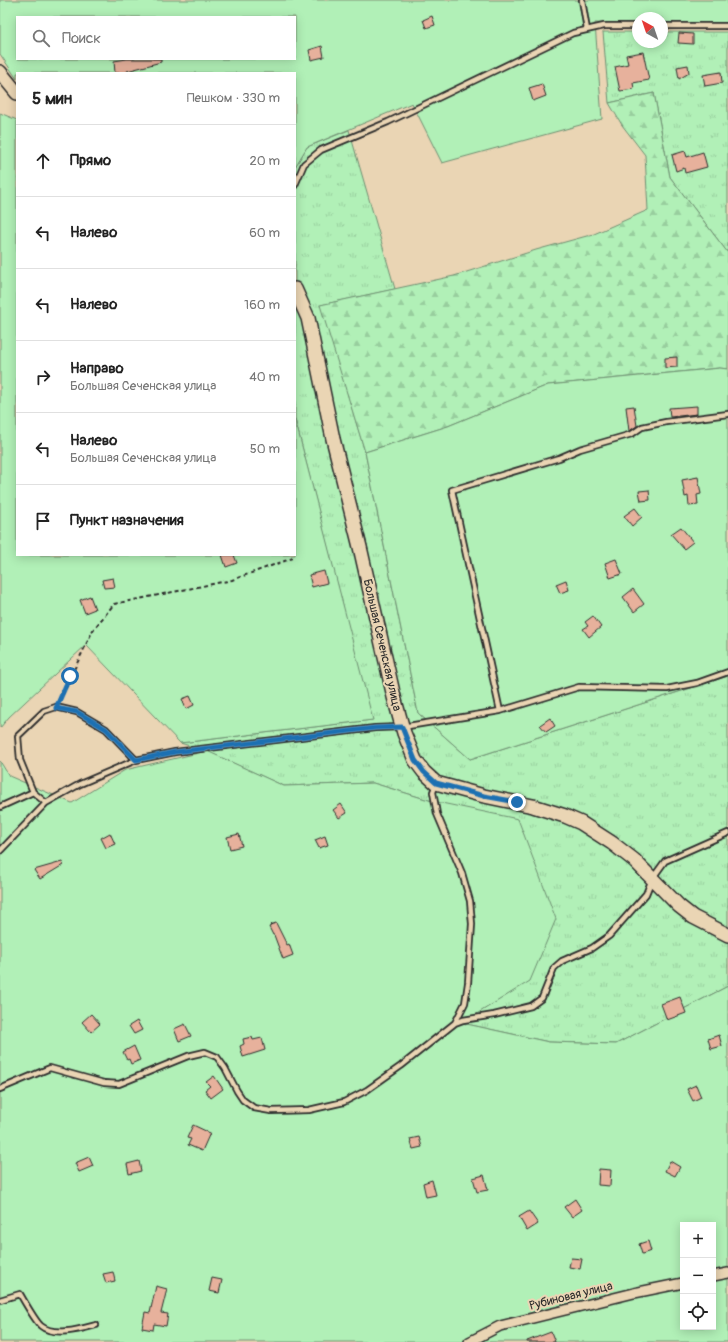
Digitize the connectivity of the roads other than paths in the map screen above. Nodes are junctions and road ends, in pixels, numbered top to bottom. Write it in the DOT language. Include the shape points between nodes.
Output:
graph roads {
  1 [pos="582,0"];
  2 [pos="632,26"];
  3 [pos="668,26"];
  4 [pos="728,26"];
  5 [pos="587,30"];
  6 [pos="0,72"];
  7 [pos="16,92"];
  8 [pos="296,183"];
  9 [pos="296,291"];
  10 [pos="728,414"];
  11 [pos="728,672"];
  12 [pos="500,711"];
  13 [pos="402,727"];
  14 [pos="136,760"];
  15 [pos="436,783"];
  16 [pos="33,792"];
  17 [pos="46,803"];
  18 [pos="0,807"];
  19 [pos="728,833"];
  20 [pos="0,851"];
  21 [pos="652,879"];
  22 [pos="728,935"];
  23 [pos="455,1023"];
  24 [pos="0,1089"];
  25 [pos="728,1273"];
  26 [pos="716,1275"];
  27 [pos="680,1284"];
  28 [pos="0,1300"];
  29 [pos="96,1325"];
  30 [pos="469,1342"];
  1 -- 5 [label="lane"];
  2 -- 5 [label="lane" via="604,26"];
  3 -- 4 [label="lane"];
  5 -- 8 [label="lane" via="573,33 388,122 321,150 304,164"];
  6 -- 7 [label="street"];
  9 -- 13 [label="street, Большая Сеченская улица" via="308,318 332,439"];
  10 -- 12 [label="lane" via="642,427 632,434 452,490"];
  11 -- 12 [label="lane" via="697,683 668,689 579,686"];
  12 -- 13 [label="lane"];
  13 -- 14 [label="lane" via="175,752"];
  13 -- 15 [label="street, Большая Сеченская улица" via="415,760"];
  14 -- 16 [label="lane" via="106,729 77,712 56,708 44,711 18,736 20,760"];
  14 -- 17 [label="lane" via="80,784"];
  15 -- 21 [label="street, Большая Сеченская улица" via="533,806 581,823 634,860"];
  15 -- 23 [label="lane" via="433,792 437,814 462,873 470,901 472,924 468,983 464,1003"];
  16 -- 17 [label="lane"];
  16 -- 18 [label="lane"];
  17 -- 20 [label="lane"];
  19 -- 21 [label="lane" via="665,861"];
  21 -- 22 [label="street, Большая Сеченская улица" via="693,917"];
  21 -- 23 [label="lane" via="646,894 609,936 578,956 562,961 554,968 542,998 530,1006"];
  23 -- 24 [label="lane" via="367,1090 344,1102 309,1110 271,1111 254,1108 240,1095 217,1057 205,1052 188,1056 119,1084 104,1083 50,1068"];
  25 -- 26 [label="street"];
  27 -- 30 [label="street, Рубиновая улица" via="500,1326"];
  28 -- 29 [label="lane" via="20,1294 41,1326 55,1332 80,1330"];
}
